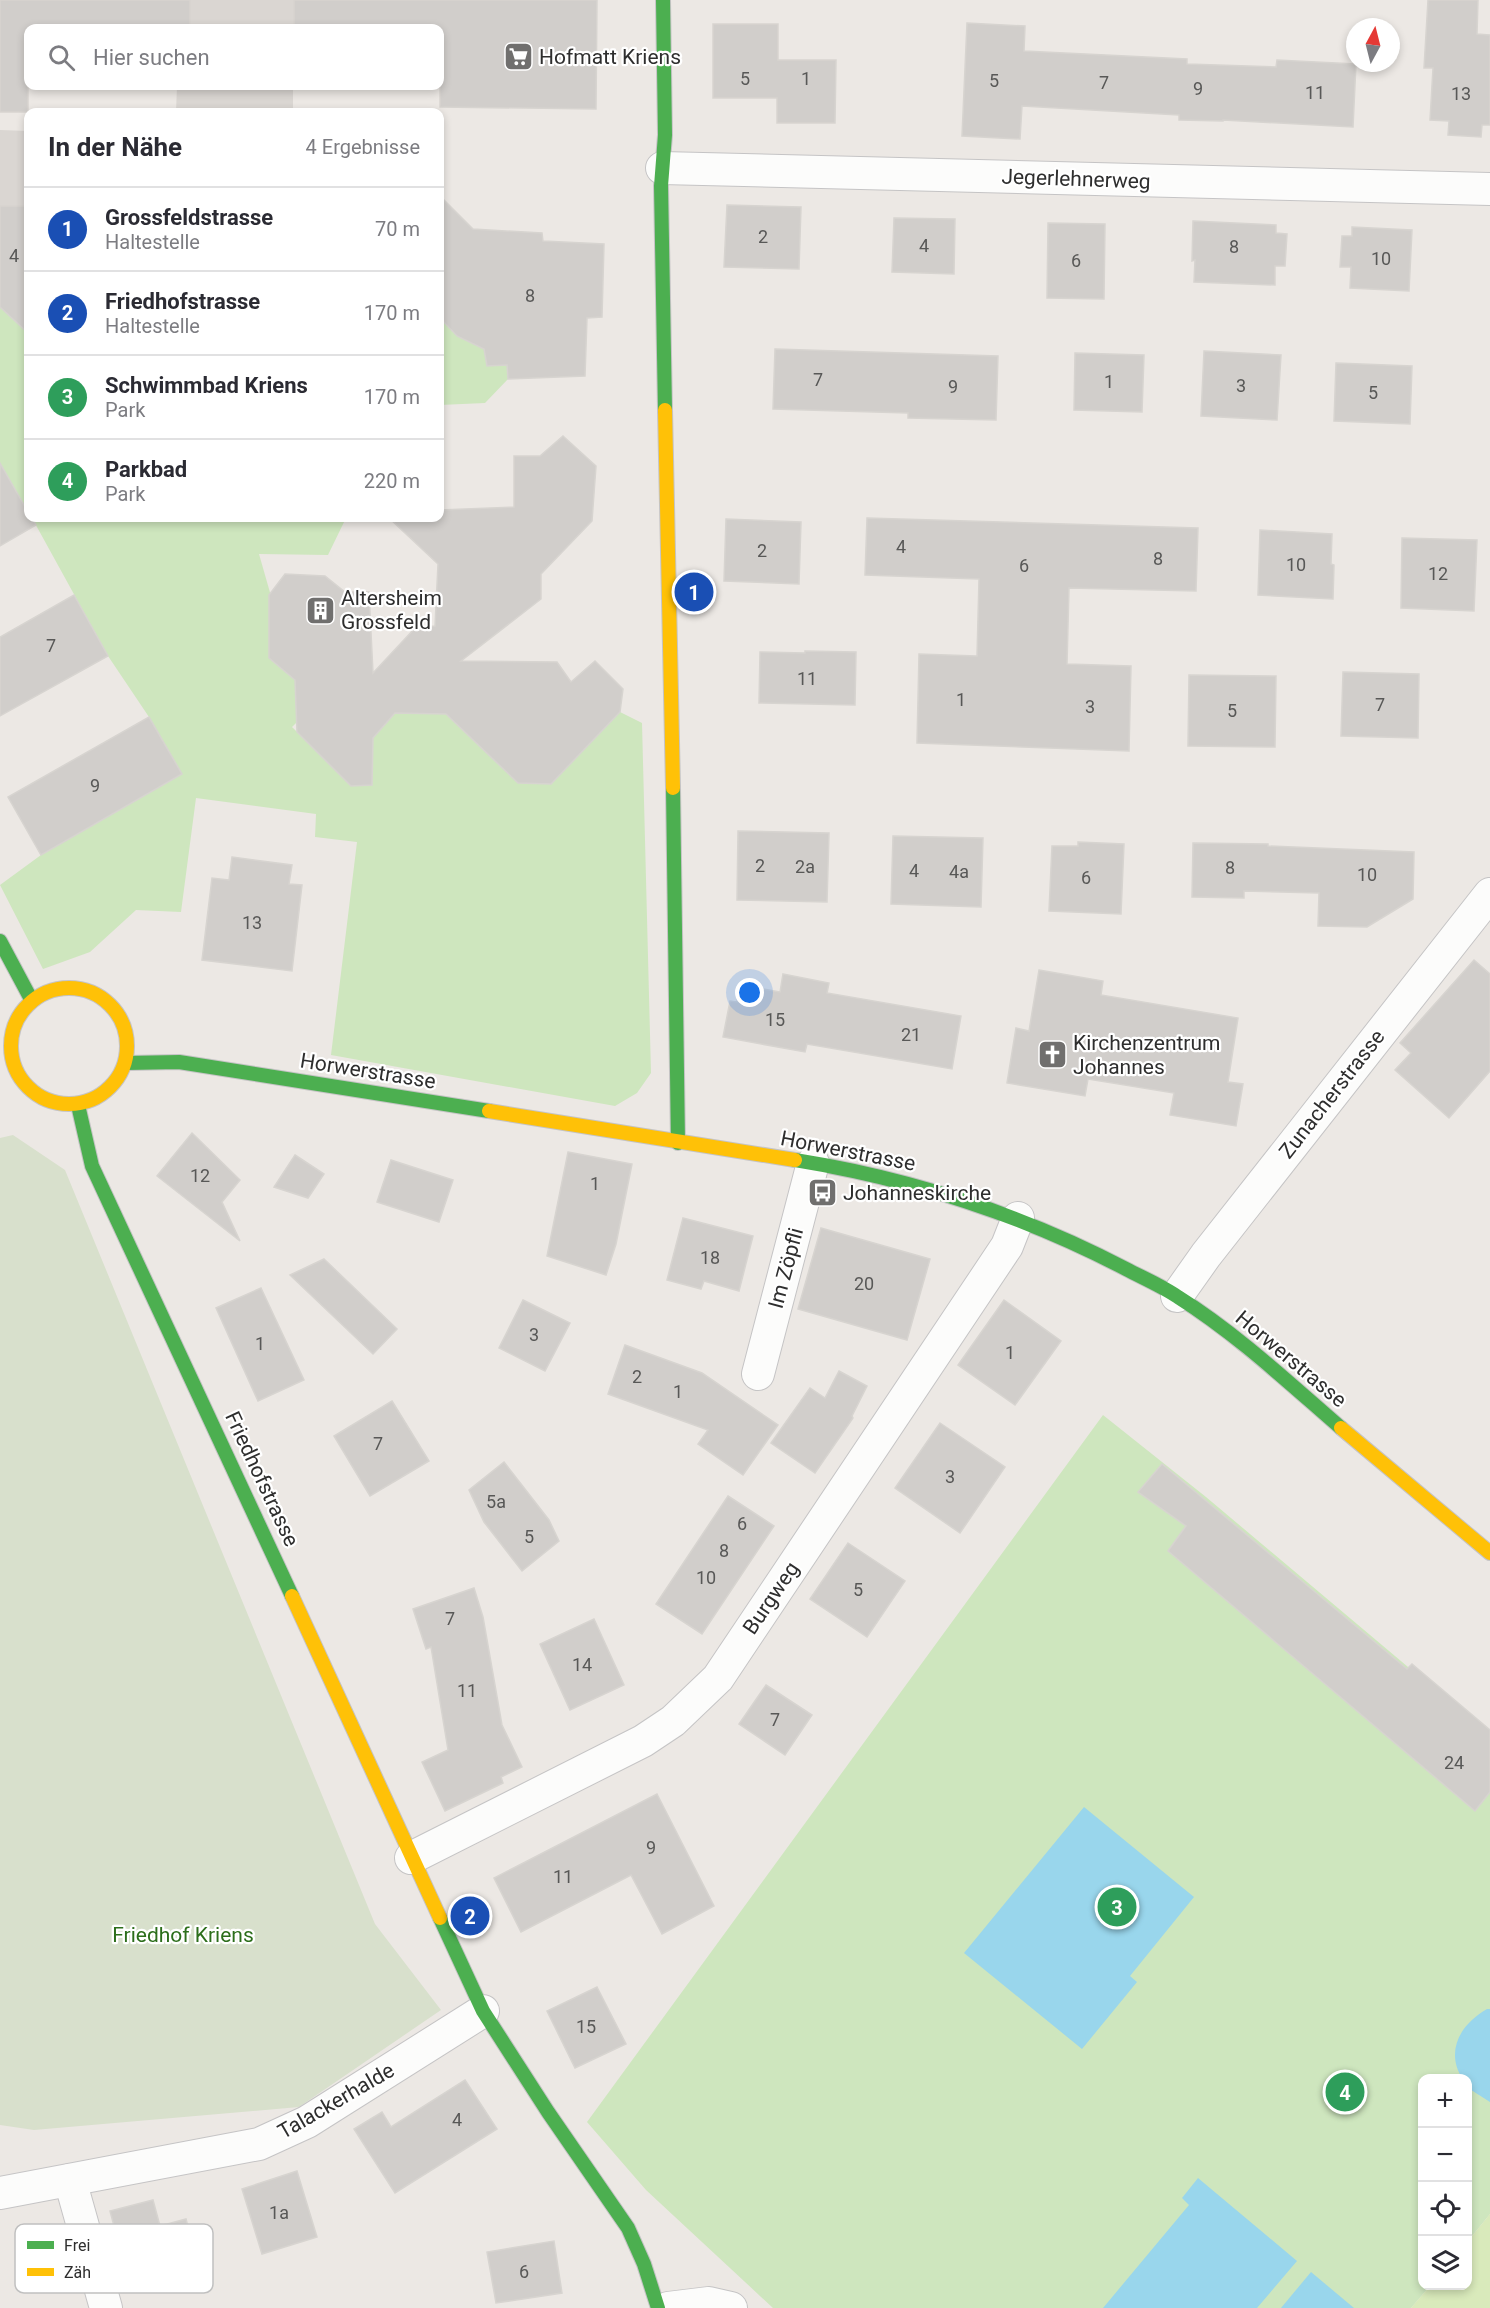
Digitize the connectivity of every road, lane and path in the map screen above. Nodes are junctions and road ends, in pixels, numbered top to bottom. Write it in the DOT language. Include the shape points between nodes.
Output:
graph roads {
  1 [pos="663,0"];
  2 [pos="662,168"];
  3 [pos="1490,189"];
  4 [pos="1490,894"];
  5 [pos="0,941"];
  6 [pos="32,1001"];
  7 [pos="126,1063"];
  8 [pos="78,1105"];
  9 [pos="678,1143"];
  10 [pos="813,1163"];
  11 [pos="1018,1218"];
  12 [pos="1177,1296"];
  13 [pos="758,1374"];
  14 [pos="1490,1553"];
  15 [pos="411,1858"];
  16 [pos="483,2011"];
  17 [pos="70,2180"];
  18 [pos="0,2193"];
  19 [pos="82,2224"];
  20 [pos="102,2293"];
  21 [pos="106,2308"];
  22 [pos="658,2308"];
  23 [pos="668,2308"];
  24 [pos="730,2308"];
  1 -- 2 [label="street"];
  2 -- 3 [label="street, Jegerlehnerweg"];
  2 -- 9 [label="street"];
  4 -- 12 [label="street, Zunacherstrasse"];
  5 -- 6 [label="street"];
  6 -- 7 [label="street" via="51,990 71,987 92,992 110,1003 122,1021 128,1041"];
  6 -- 8 [label="street" via="14,1025 11,1040 12,1059 19,1077 45,1099"];
  7 -- 8 [label="street" via="116,1083 99,1097"];
  7 -- 9 [label="street, Horwerstrasse" via="179,1062"];
  8 -- 15 [label="street, Friedhofstrasse" via="93,1166"];
  9 -- 10 [label="street, Horwerstrasse"];
  10 -- 11 [label="street, Horwerstrasse" via="887,1178"];
  10 -- 13 [label="street, Im Zöpfli"];
  11 -- 12 [label="street, Horwerstrasse"];
  11 -- 15 [label="street, Burgweg" via="1007,1246 718,1678 673,1721 643,1742"];
  12 -- 14 [label="street, Horwerstrasse" via="1259,1358"];
  15 -- 16 [label="street, Friedhofstrasse"];
  16 -- 17 [label="street, Talackerhalde" via="307,2122 259,2144"];
  16 -- 22 [label="street, Friedhofstrasse" via="628,2228 645,2264"];
  17 -- 18 [label="street, Talackerhalde"];
  17 -- 19 [label="street"];
  20 -- 21 [label="street"];
  23 -- 24 [label="street" via="709,2303"];
}
